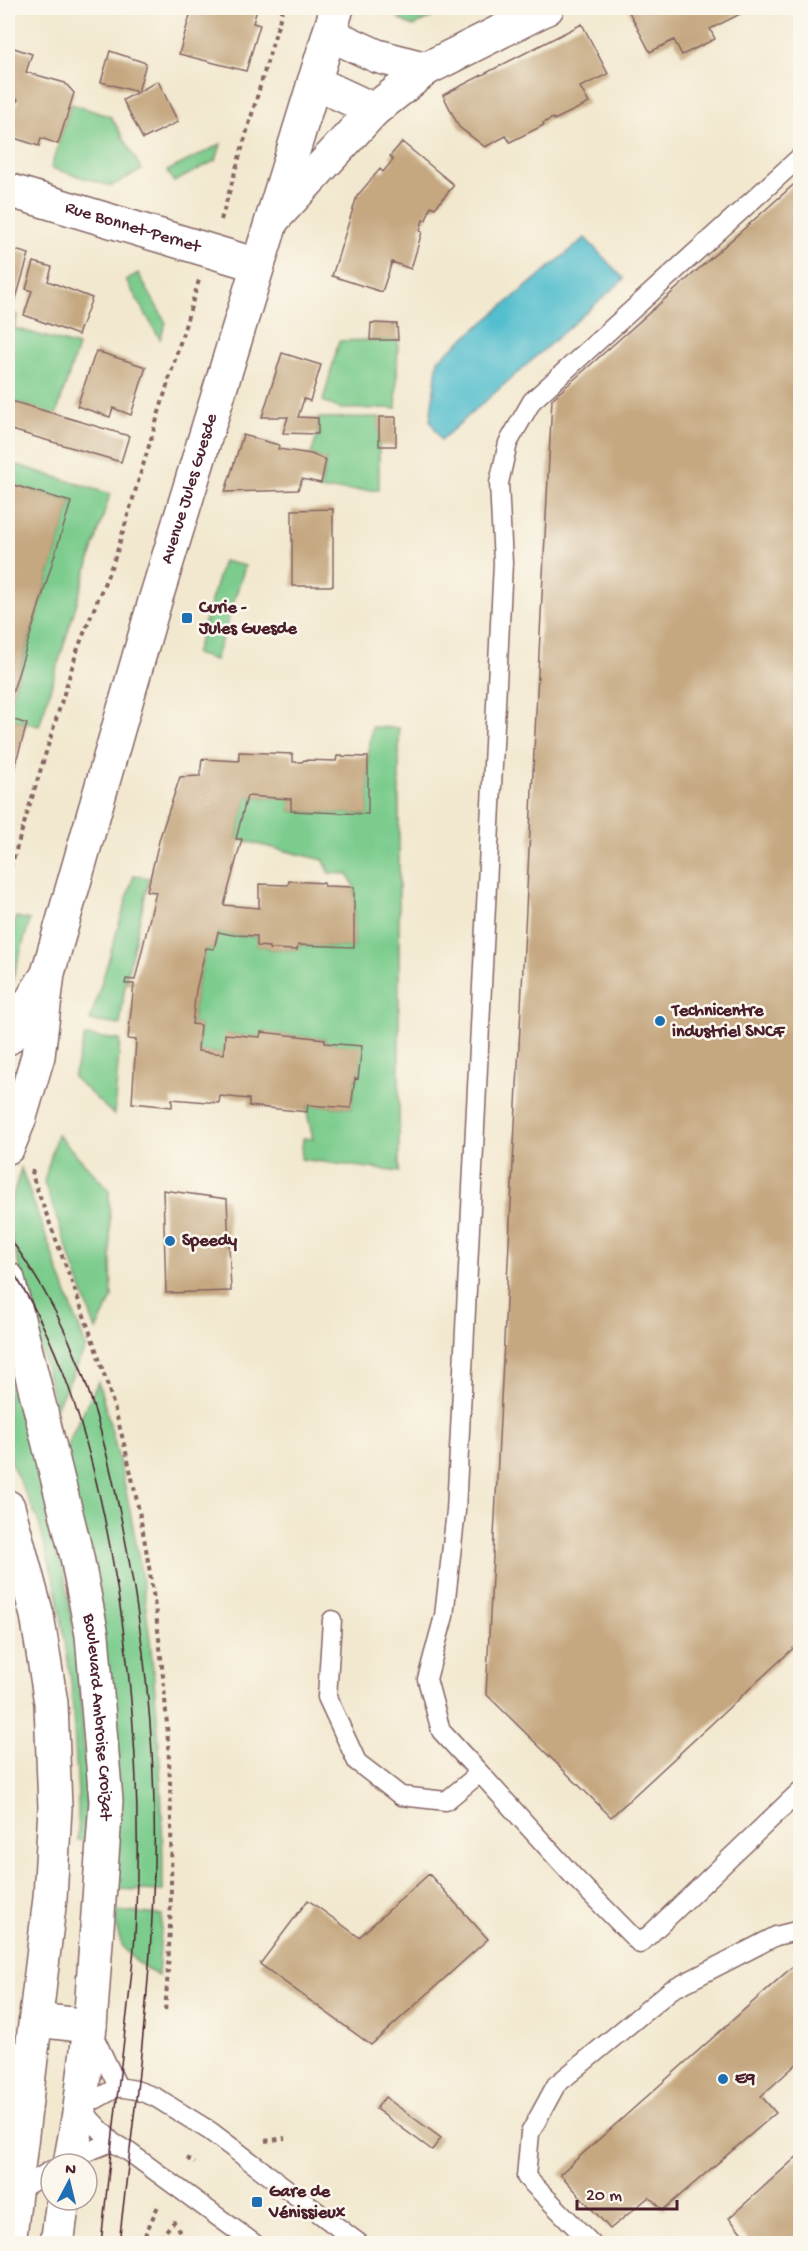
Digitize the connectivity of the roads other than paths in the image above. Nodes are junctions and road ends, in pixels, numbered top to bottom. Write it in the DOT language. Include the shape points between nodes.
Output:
graph roads {
  1 [pos="548,8"];
  2 [pos="333,21"];
  3 [pos="426,69"];
  4 [pos="314,82"];
  5 [pos="374,110"];
  6 [pos="801,157"];
  7 [pos="8,190"];
  8 [pos="271,221"];
  9 [pos="257,265"];
  10 [pos="48,973"];
  11 [pos="8,1038"];
  12 [pos="8,1147"];
  13 [pos="8,1279"];
  14 [pos="8,1508"];
  15 [pos="332,1620"];
  16 [pos="480,1773"];
  17 [pos="801,1791"];
  18 [pos="801,1930"];
  19 [pos="36,2020"];
  20 [pos="90,2026"];
  21 [pos="118,2087"];
  22 [pos="80,2108"];
  23 [pos="112,2142"];
  24 [pos="67,2152"];
  25 [pos="90,2152"];
  26 [pos="39,2178"];
  27 [pos="15,2193"];
  28 [pos="61,2212"];
  29 [pos="9,2244"];
  30 [pos="57,2244"];
  31 [pos="255,2244"];
  32 [pos="360,2244"];
  33 [pos="592,2244"];
  1 -- 3 [label="street"];
  2 -- 3 [label="street" via="377,56"];
  2 -- 4 [label="street, Avenue Jules Guesde"];
  3 -- 5 [label="street"];
  4 -- 5 [label="street"];
  4 -- 8 [label="street, Avenue Jules Guesde"];
  5 -- 8 [label="street"];
  6 -- 16 [label="lane" via="532,401 508,443 499,483 503,563 456,1511 444,1616 427,1679 441,1731"];
  7 -- 9 [label="street, Rue Bonnet-Pernet"];
  8 -- 9 [label="street, Avenue Jules Guesde"];
  9 -- 10 [label="street, Avenue Jules Guesde"];
  10 -- 11 [label="street, Avenue Jules Guesde"];
  10 -- 12 [label="street, Avenue Jules Guesde" via="38,1056"];
  13 -- 20 [label="street, Boulevard Ambroise Croizat" via="77,1557 92,1635 106,1801"];
  14 -- 19 [label="street" via="37,1615 51,1703 54,1819 50,1898"];
  15 -- 16 [label="lane" via="327,1697 357,1762 401,1796 446,1801"];
  16 -- 17 [label="lane" via="640,1944"];
  18 -- 33 [label="lane" via="776,1936 671,1990 556,2085 530,2133 526,2177"];
  19 -- 20 [label="street"];
  19 -- 27 [label="street"];
  20 -- 21 [label="lane"];
  20 -- 22 [label="street, Boulevard Ambroise Croizat"];
  21 -- 22 [label="lane"];
  21 -- 32 [label="lane" via="155,2097 192,2118"];
  22 -- 23 [label="lane"];
  22 -- 24 [label="street, Boulevard Ambroise Croizat"];
  23 -- 25 [label="lane"];
  23 -- 31 [label="lane"];
  26 -- 27 [label="lane"];
  27 -- 29 [label="street"];
  28 -- 30 [label="street"];
}
